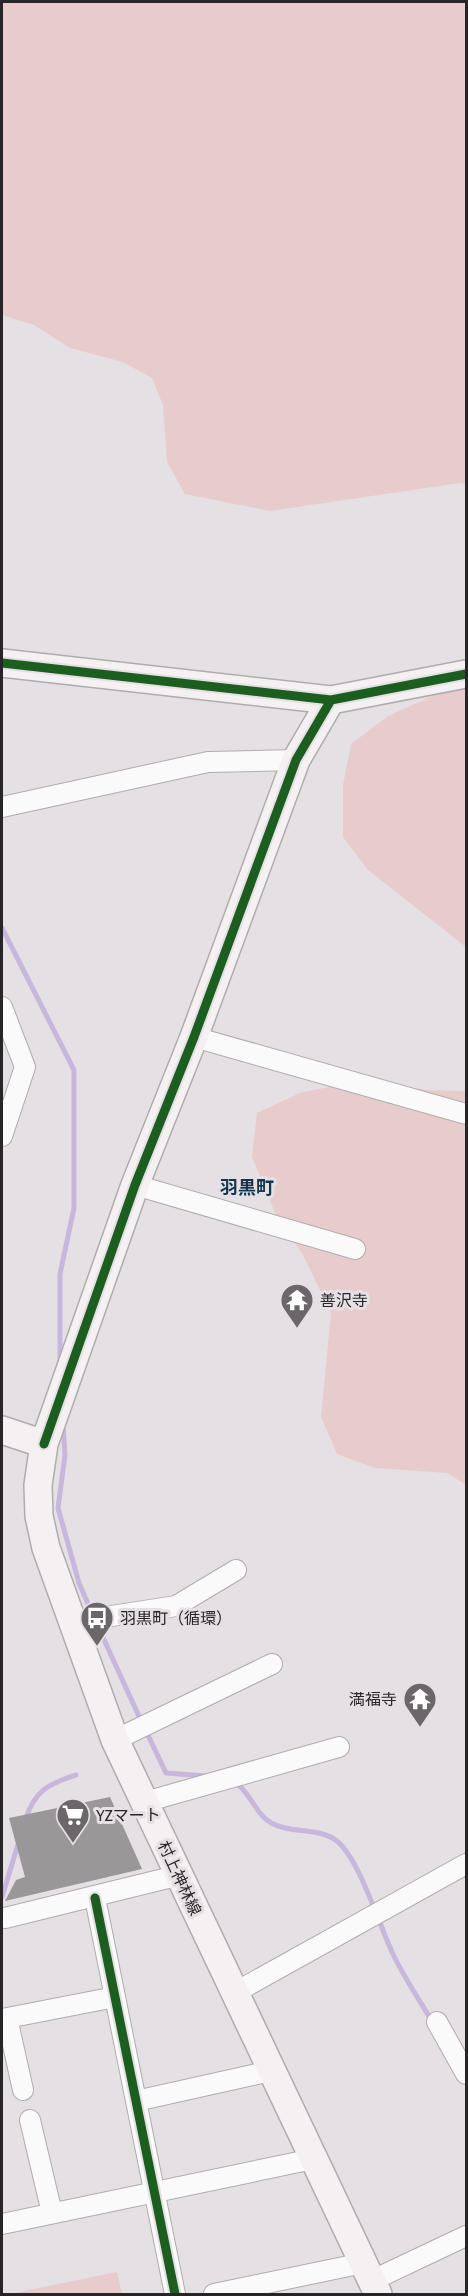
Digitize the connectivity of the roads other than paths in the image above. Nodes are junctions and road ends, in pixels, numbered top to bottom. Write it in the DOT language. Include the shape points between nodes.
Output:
graph roads {
  1 [pos="2,663"];
  2 [pos="466,674"];
  3 [pos="331,700"];
  4 [pos="296,760"];
  5 [pos="2,807"];
  6 [pos="2,1007"];
  7 [pos="194,1037"];
  8 [pos="466,1114"];
  9 [pos="2,1136"];
  10 [pos="135,1185"];
  11 [pos="355,1249"];
  12 [pos="2,1431"];
  13 [pos="44,1444"];
  14 [pos="236,1570"];
  15 [pos="73,1622"];
  16 [pos="272,1664"];
  17 [pos="116,1740"];
  18 [pos="339,1747"];
  19 [pos="145,1802"];
  20 [pos="466,1864"];
  21 [pos="180,1875"];
  22 [pos="95,1898"];
  23 [pos="5,1918"];
  24 [pos="234,1993"];
  25 [pos="115,1997"];
  26 [pos="4,2018"];
  27 [pos="437,2022"];
  28 [pos="271,2071"];
  29 [pos="466,2074"];
  30 [pos="23,2090"];
  31 [pos="136,2101"];
  32 [pos="30,2120"];
  33 [pos="312,2159"];
  34 [pos="154,2192"];
  35 [pos="52,2213"];
  36 [pos="2,2224"];
  37 [pos="466,2236"];
  38 [pos="370,2280"];
  39 [pos="175,2295"];
  40 [pos="214,2295"];
  1 -- 3 [label="street"];
  2 -- 3 [label="street"];
  3 -- 4 [label="street, 村上神林線"];
  4 -- 5 [label="street" via="208,762"];
  4 -- 7 [label="street, 村上神林線"];
  6 -- 9 [label="street" via="25,1067"];
  7 -- 8 [label="street"];
  7 -- 10 [label="street, 村上神林線"];
  10 -- 11 [label="street"];
  10 -- 13 [label="street, 村上神林線"];
  12 -- 13 [label="street"];
  13 -- 15 [label="street, 村上神林線" via="38,1485 39,1516 46,1548"];
  14 -- 15 [label="street" via="176,1606"];
  15 -- 17 [label="street, 村上神林線"];
  16 -- 17 [label="street"];
  17 -- 19 [label="street, 村上神林線"];
  18 -- 19 [label="street"];
  19 -- 21 [label="street, 村上神林線"];
  20 -- 24 [label="street"];
  21 -- 22 [label="street"];
  21 -- 24 [label="street, 村上神林線"];
  22 -- 23 [label="street"];
  22 -- 25 [label="street"];
  24 -- 28 [label="street, 村上神林線"];
  25 -- 26 [label="street"];
  25 -- 31 [label="street"];
  26 -- 30 [label="street"];
  27 -- 29 [label="street"];
  28 -- 31 [label="street"];
  28 -- 33 [label="street, 村上神林線"];
  31 -- 34 [label="street"];
  32 -- 35 [label="street"];
  33 -- 34 [label="street"];
  33 -- 38 [label="street, 村上神林線"];
  34 -- 35 [label="street"];
  34 -- 39 [label="street"];
  35 -- 36 [label="street"];
  37 -- 38 [label="street"];
  38 -- 40 [label="street"];
}
